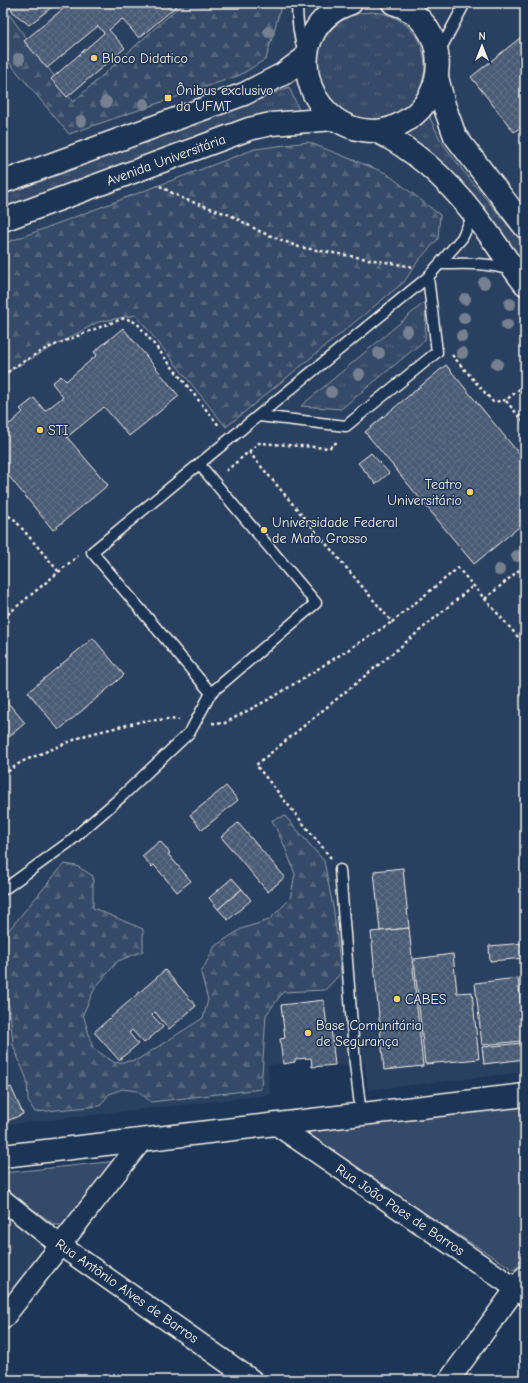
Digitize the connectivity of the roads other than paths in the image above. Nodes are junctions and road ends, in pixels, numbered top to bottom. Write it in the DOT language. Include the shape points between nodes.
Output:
graph roads {
  1 [pos="297,3"];
  2 [pos="351,3"];
  3 [pos="465,3"];
  4 [pos="406,5"];
  5 [pos="438,54"];
  6 [pos="306,57"];
  7 [pos="438,77"];
  8 [pos="334,119"];
  9 [pos="376,131"];
  10 [pos="3,182"];
  11 [pos="474,214"];
  12 [pos="3,220"];
  13 [pos="525,227"];
  14 [pos="440,264"];
  15 [pos="428,277"];
  16 [pos="520,278"];
  17 [pos="259,416"];
  18 [pos="199,464"];
  19 [pos="211,693"];
  20 [pos="340,870"];
  21 [pos="3,890"];
  22 [pos="525,1095"];
  23 [pos="361,1114"];
  24 [pos="275,1124"];
  25 [pos="143,1139"];
  26 [pos="3,1156"];
  27 [pos="3,1200"];
  28 [pos="60,1245"];
  29 [pos="522,1286"];
  30 [pos="3,1318"];
  31 [pos="252,1380"];
  32 [pos="449,1380"];
  1 -- 6 [label="lane" via="299,38"];
  2 -- 6 [label="street, Avenida Universitária" via="341,6 323,20 313,33"];
  3 -- 5 [label="lane"];
  4 -- 5 [label="street, Avenida Universitária" via="422,20 432,36"];
  5 -- 7 [label="street, Avenida Universitária"];
  6 -- 8 [label="street, Avenida Universitária" via="309,83 318,103"];
  6 -- 10 [label="street" via="283,74 244,94"];
  7 -- 9 [label="street, Avenida Universitária" via="430,97 416,114 398,126"];
  7 -- 13 [label="street, Avenida Universitária" via="455,136"];
  8 -- 9 [label="street, Avenida Universitária" via="355,128"];
  8 -- 12 [label="street, Avenida Universitária" via="271,124 249,129"];
  9 -- 11 [label="street, Avenida Universitária" via="394,139 420,159"];
  11 -- 14 [label="lane" via="462,238"];
  11 -- 16 [label="street, Avenida Universitária"];
  14 -- 15 [label="lane"];
  14 -- 16 [label="lane" via="494,265"];
  15 -- 17 [label="lane"];
  15 -- 17 [label="lane" via="437,352 431,357 346,426"];
  17 -- 18 [label="lane"];
  18 -- 19 [label="lane" via="316,603"];
  18 -- 19 [label="lane" via="92,552"];
  19 -- 21 [label="lane" via="185,737 68,843"];
  20 -- 23 [label="lane"];
  22 -- 23 [label="street"];
  23 -- 24 [label="street"];
  24 -- 25 [label="street"];
  24 -- 29 [label="street, Rua João Paes de Barros"];
  25 -- 26 [label="street"];
  25 -- 28 [label="street"];
  27 -- 28 [label="street, Rua Antônio Alves de Barros"];
  28 -- 30 [label="street"];
  28 -- 31 [label="street, Rua Antônio Alves de Barros"];
  29 -- 32 [label="street"];
}
